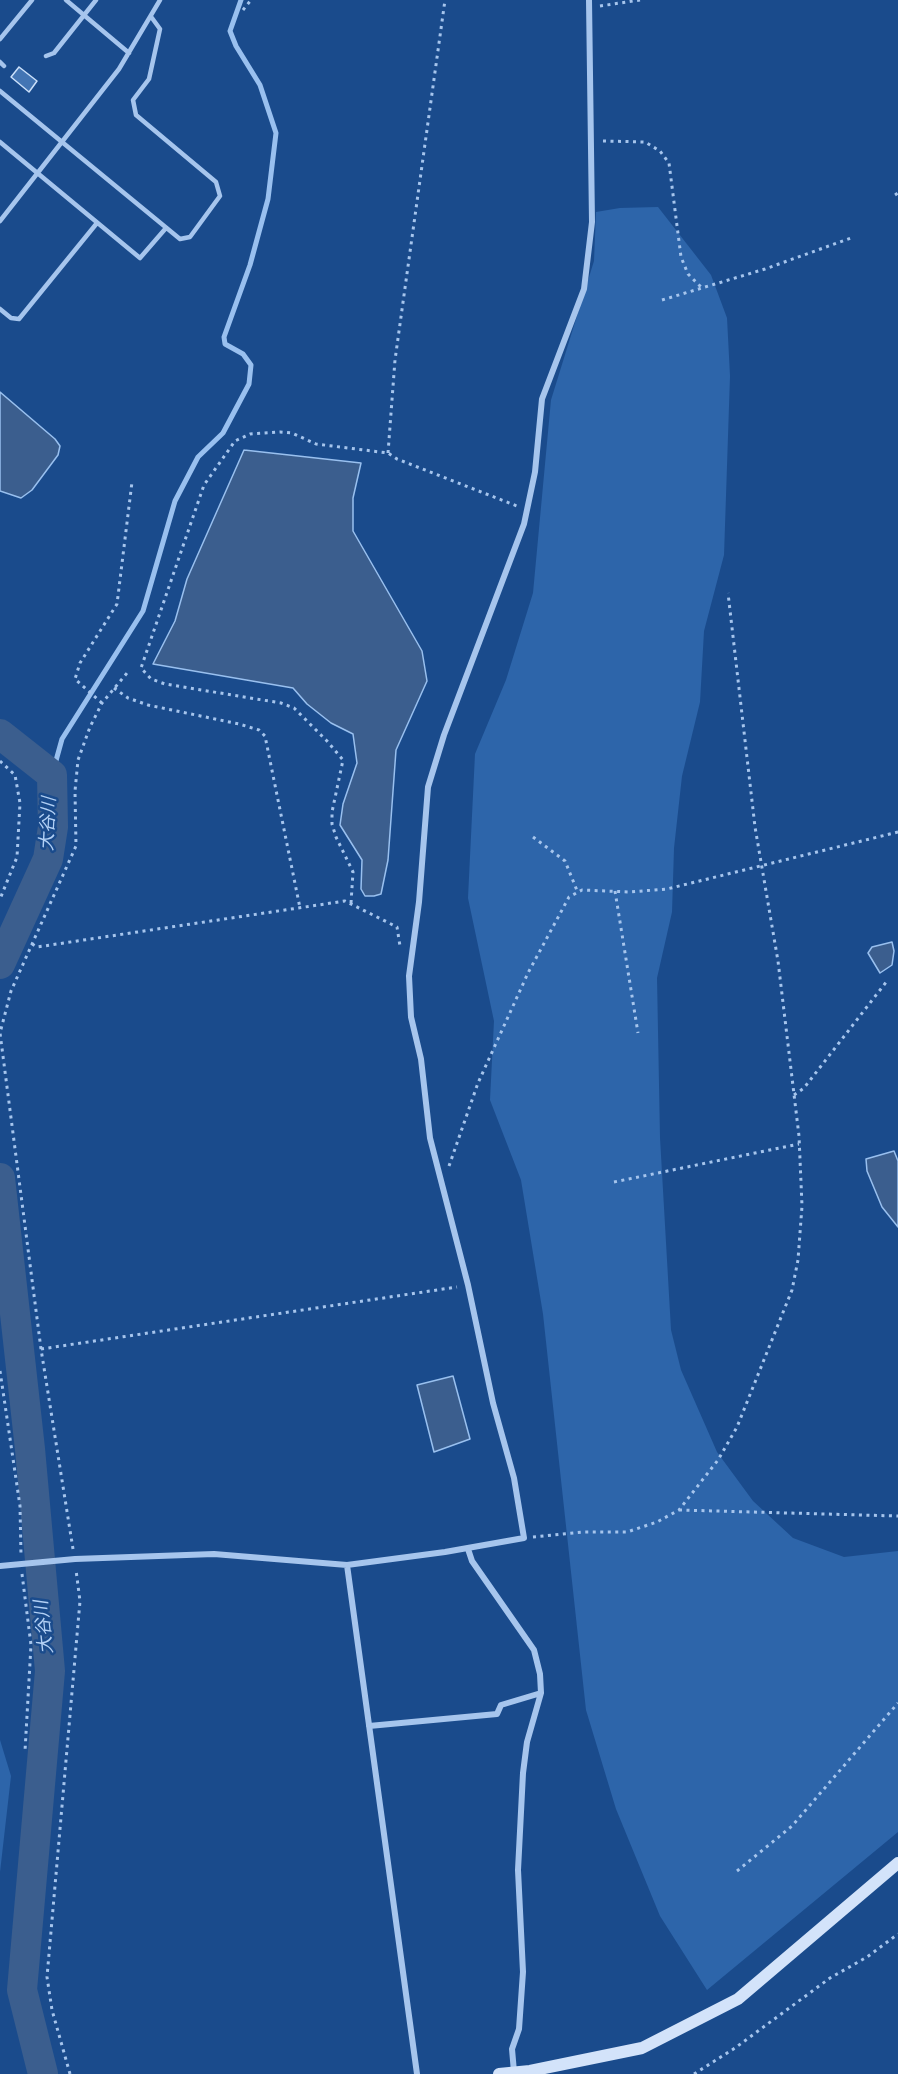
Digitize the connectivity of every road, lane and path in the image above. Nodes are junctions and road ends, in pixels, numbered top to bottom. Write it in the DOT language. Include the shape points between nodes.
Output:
graph roads {
  1 [pos="32,0"];
  2 [pos="66,0"];
  3 [pos="96,0"];
  4 [pos="160,0"];
  5 [pos="251,0"];
  6 [pos="445,0"];
  7 [pos="640,0"];
  8 [pos="590,4"];
  9 [pos="243,10"];
  10 [pos="84,15"];
  11 [pos="152,18"];
  12 [pos="0,39"];
  13 [pos="129,53"];
  14 [pos="46,56"];
  15 [pos="0,91"];
  16 [pos="591,141"];
  17 [pos="0,142"];
  18 [pos="62,142"];
  19 [pos="38,173"];
  20 [pos="0,221"];
  21 [pos="98,223"];
  22 [pos="166,228"];
  23 [pos="851,238"];
  24 [pos="702,288"];
  25 [pos="662,300"];
  26 [pos="0,309"];
  27 [pos="388,453"];
  28 [pos="132,482"];
  29 [pos="527,510"];
  30 [pos="728,593"];
  31 [pos="127,673"];
  32 [pos="114,688"];
  33 [pos="100,701"];
  34 [pos="0,761"];
  35 [pos="898,832"];
  36 [pos="532,837"];
  37 [pos="762,864"];
  38 [pos="615,891"];
  39 [pos="578,893"];
  40 [pos="0,899"];
  41 [pos="351,903"];
  42 [pos="300,908"];
  43 [pos="32,944"];
  44 [pos="401,949"];
  45 [pos="887,981"];
  46 [pos="638,1033"];
  47 [pos="794,1095"];
  48 [pos="800,1144"];
  49 [pos="440,1176"];
  50 [pos="614,1182"];
  51 [pos="468,1285"];
  52 [pos="41,1348"];
  53 [pos="679,1510"];
  54 [pos="898,1516"];
  55 [pos="525,1538"];
  56 [pos="468,1549"];
  57 [pos="71,1559"];
  58 [pos="347,1565"];
  59 [pos="0,1566"];
  60 [pos="542,1693"];
  61 [pos="898,1703"];
  62 [pos="369,1726"];
  63 [pos="898,1863"];
  64 [pos="737,1871"];
  65 [pos="898,1934"];
  66 [pos="514,2073"];
  67 [pos="70,2074"];
  68 [pos="417,2074"];
  69 [pos="499,2074"];
  70 [pos="694,2074"];
  1 -- 12 [label="lane"];
  2 -- 10 [label="lane"];
  3 -- 10 [label="lane"];
  4 -- 11 [label="lane"];
  5 -- 9 [label="path"];
  6 -- 27 [label="path" via="395,360"];
  7 -- 8 [label="path"];
  8 -- 16 [label="street"];
  10 -- 13 [label="lane"];
  10 -- 14 [label="lane" via="54,54"];
  11 -- 13 [label="lane"];
  11 -- 22 [label="lane" via="160,29 149,79 133,100 136,115 216,182 220,196 190,237 180,239"];
  13 -- 18 [label="lane"];
  15 -- 18 [label="lane"];
  16 -- 24 [label="path" via="645,142 660,151 669,163 681,257 688,274"];
  16 -- 29 [label="street" via="590,258 575,317 542,399"];
  17 -- 19 [label="lane"];
  18 -- 19 [label="lane"];
  18 -- 22 [label="lane"];
  19 -- 20 [label="lane"];
  19 -- 21 [label="lane"];
  21 -- 22 [label="lane" via="140,258"];
  21 -- 26 [label="lane" via="19,319"];
  23 -- 24 [label="path"];
  24 -- 25 [label="path"];
  27 -- 29 [label="path"];
  27 -- 41 [label="path" via="316,444 280,432 250,434 235,441 204,484 141,668 151,679 165,684 288,705 327,741 343,760 332,824 353,873"];
  28 -- 33 [label="path" via="117,604 80,663 75,679"];
  29 -- 49 [label="street" via="428,787 409,976 411,1017 421,1059 430,1138"];
  30 -- 37 [label="path"];
  31 -- 32 [label="path"];
  32 -- 33 [label="path"];
  32 -- 42 [label="path" via="148,705 239,724 265,736"];
  33 -- 43 [label="path" via="78,760 76,846"];
  34 -- 40 [label="path" via="15,775 20,803 17,857"];
  35 -- 37 [label="path"];
  36 -- 39 [label="path" via="565,861"];
  37 -- 38 [label="path" via="666,889"];
  37 -- 47 [label="path"];
  38 -- 39 [label="path"];
  38 -- 46 [label="path"];
  39 -- 49 [label="path" via="569,897 528,972 478,1083 448,1169"];
  41 -- 42 [label="path"];
  41 -- 44 [label="path" via="397,927"];
  42 -- 43 [label="path" via="38,947"];
  43 -- 52 [label="path" via="11,992 0,1033"];
  45 -- 47 [label="path" via="804,1088"];
  47 -- 48 [label="path"];
  48 -- 50 [label="path"];
  48 -- 53 [label="path" via="801,1206 792,1290 737,1427 718,1460"];
  49 -- 51 [label="street"];
  51 -- 52 [label="path"];
  51 -- 55 [label="street"];
  52 -- 57 [label="path"];
  53 -- 54 [label="path"];
  53 -- 55 [label="path" via="627,1532"];
  55 -- 56 [label="street"];
  56 -- 58 [label="street"];
  56 -- 60 [label="street" via="472,1561 534,1650"];
  57 -- 58 [label="street" via="214,1554"];
  57 -- 59 [label="street"];
  57 -- 67 [label="path" via="80,1601 46,1977"];
  58 -- 62 [label="street"];
  60 -- 62 [label="street" via="501,1705 497,1714"];
  60 -- 66 [label="street" via="527,1742 522,1783 518,1870 523,1972 519,2029 512,2049"];
  61 -- 64 [label="path" via="792,1826"];
  62 -- 68 [label="street"];
  63 -- 66 [label="street" via="738,1999 642,2048"];
  65 -- 70 [label="path"];
  66 -- 69 [label="street"];
}
